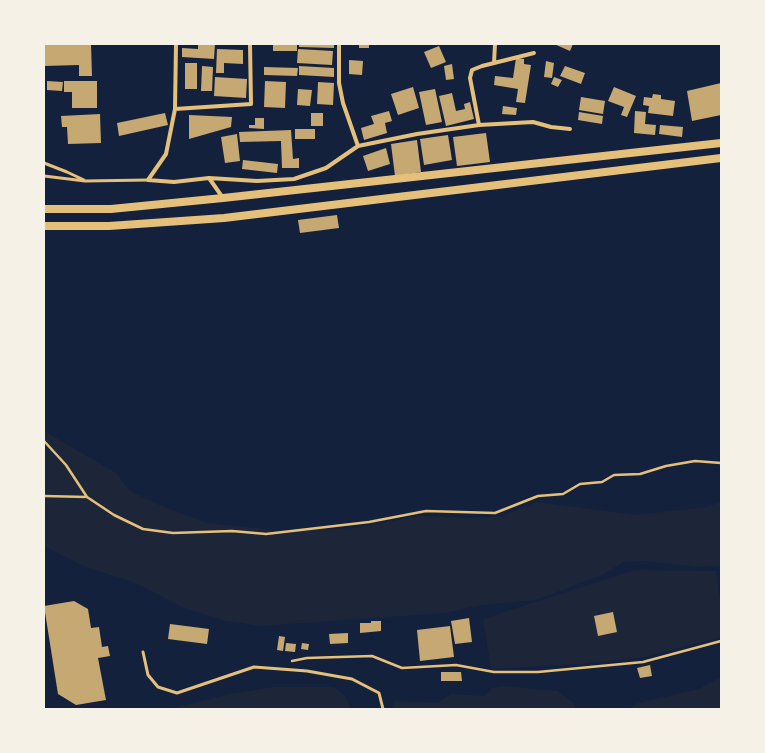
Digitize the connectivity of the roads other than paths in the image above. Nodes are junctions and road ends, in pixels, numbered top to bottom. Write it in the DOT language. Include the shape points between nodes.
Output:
graph roads {
  1 [pos="176,44"];
  2 [pos="250,44"];
  3 [pos="338,44"];
  4 [pos="495,44"];
  5 [pos="534,53"];
  6 [pos="494,63"];
  7 [pos="175,109"];
  8 [pos="479,125"];
  9 [pos="570,129"];
  10 [pos="721,143"];
  11 [pos="358,146"];
  12 [pos="721,158"];
  13 [pos="44,164"];
  14 [pos="44,176"];
  15 [pos="209,178"];
  16 [pos="148,180"];
  17 [pos="85,181"];
  18 [pos="223,198"];
  19 [pos="44,209"];
  20 [pos="44,226"];
  21 [pos="143,652"];
  22 [pos="383,709"];
  1 -- 7 [label="street"];
  2 -- 7 [label="street" via="251,104"];
  3 -- 11 [label="street" via="339,82"];
  4 -- 6 [label="street"];
  5 -- 6 [label="street"];
  6 -- 8 [label="street" via="472,70 470,78"];
  7 -- 16 [label="street" via="166,154"];
  8 -- 9 [label="street" via="534,122"];
  8 -- 11 [label="street"];
  10 -- 18 [label="main road"];
  11 -- 15 [label="street" via="326,168 294,179 257,181"];
  12 -- 20 [label="main road" via="224,218 109,226"];
  13 -- 17 [label="lane"];
  14 -- 17 [label="lane"];
  15 -- 16 [label="street" via="174,182"];
  15 -- 18 [label="street"];
  16 -- 17 [label="lane"];
  18 -- 19 [label="main road" via="111,209"];
  21 -- 22 [label="lane" via="148,675 158,687 177,693 254,667 300,670 352,679 379,693"];
}
